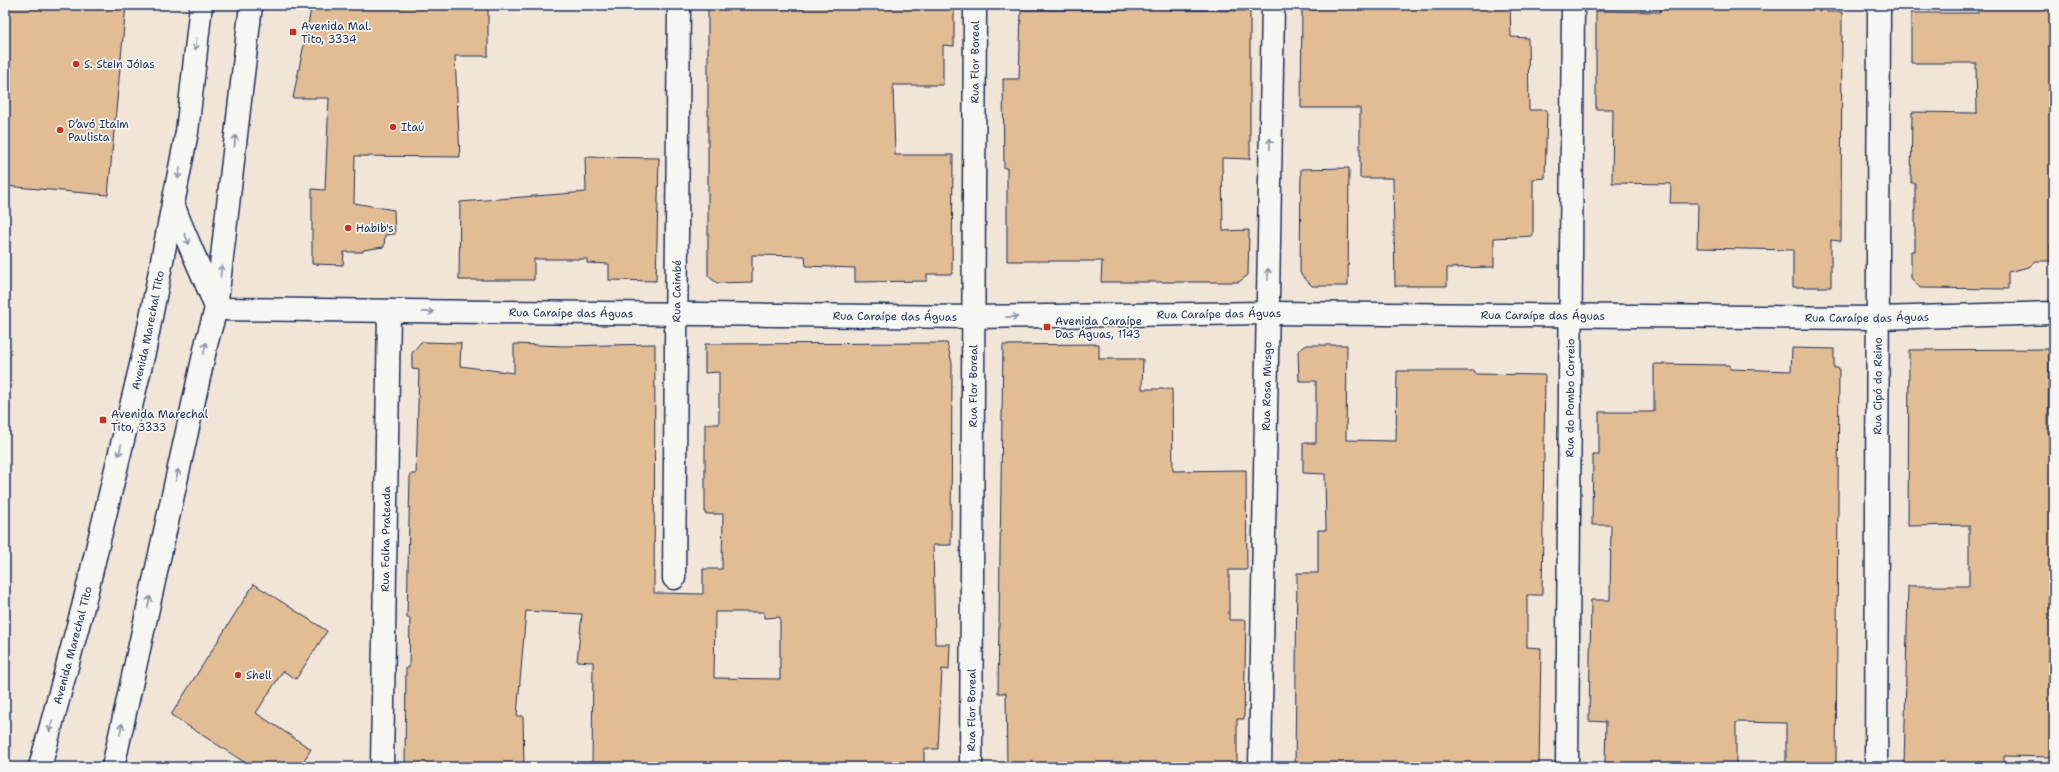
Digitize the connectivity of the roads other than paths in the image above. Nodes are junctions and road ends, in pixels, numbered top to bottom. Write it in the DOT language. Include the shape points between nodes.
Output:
graph roads {
  1 [pos="200,5"];
  2 [pos="251,5"];
  3 [pos="679,5"];
  4 [pos="974,5"];
  5 [pos="1273,5"];
  6 [pos="1573,5"];
  7 [pos="1879,5"];
  8 [pos="173,202"];
  9 [pos="216,309"];
  10 [pos="389,311"];
  11 [pos="1268,313"];
  12 [pos="2054,313"];
  13 [pos="677,314"];
  14 [pos="1570,316"];
  15 [pos="973,317"];
  16 [pos="1878,318"];
  17 [pos="674,578"];
  18 [pos="40,767"];
  19 [pos="113,767"];
  20 [pos="382,767"];
  21 [pos="970,767"];
  22 [pos="1260,767"];
  23 [pos="1567,767"];
  24 [pos="1876,767"];
  1 -- 8 [label="street, Avenida Marechal Tito, one-way" via="187,132"];
  9 -- 2 [label="street, one-way"];
  3 -- 13 [label="street, Rua Caimbé"];
  4 -- 15 [label="street, Rua Flor Boreal"];
  11 -- 5 [label="street, Rua Rosa Musgo, one-way"];
  6 -- 14 [label="street, Rua do Pombo Correio"];
  7 -- 16 [label="street, Rua Cipó do Reino"];
  8 -- 9 [label="street, one-way"];
  8 -- 18 [label="street, Avenida Marechal Tito, one-way" via="145,348 83,607"];
  9 -- 10 [label="street, Rua Caraípe das Águas"];
  19 -- 9 [label="street, one-way"];
  10 -- 13 [label="street, Rua Caraípe das Águas, one-way"];
  10 -- 20 [label="street, Rua Folha Prateada"];
  11 -- 14 [label="street, Rua Caraípe das Águas"];
  15 -- 11 [label="street, Rua Caraípe das Águas, one-way"];
  11 -- 22 [label="street, Rua Rosa Musgo"];
  12 -- 16 [label="street, Rua Caraípe das Águas"];
  13 -- 15 [label="street, Rua Caraípe das Águas"];
  13 -- 17 [label="street, Rua Caimbé"];
  14 -- 16 [label="street, Rua Caraípe das Águas"];
  14 -- 23 [label="street, Rua do Pombo Correio"];
  15 -- 21 [label="street, Rua Flor Boreal"];
  16 -- 24 [label="street, Rua Cipó do Reino"];
}
